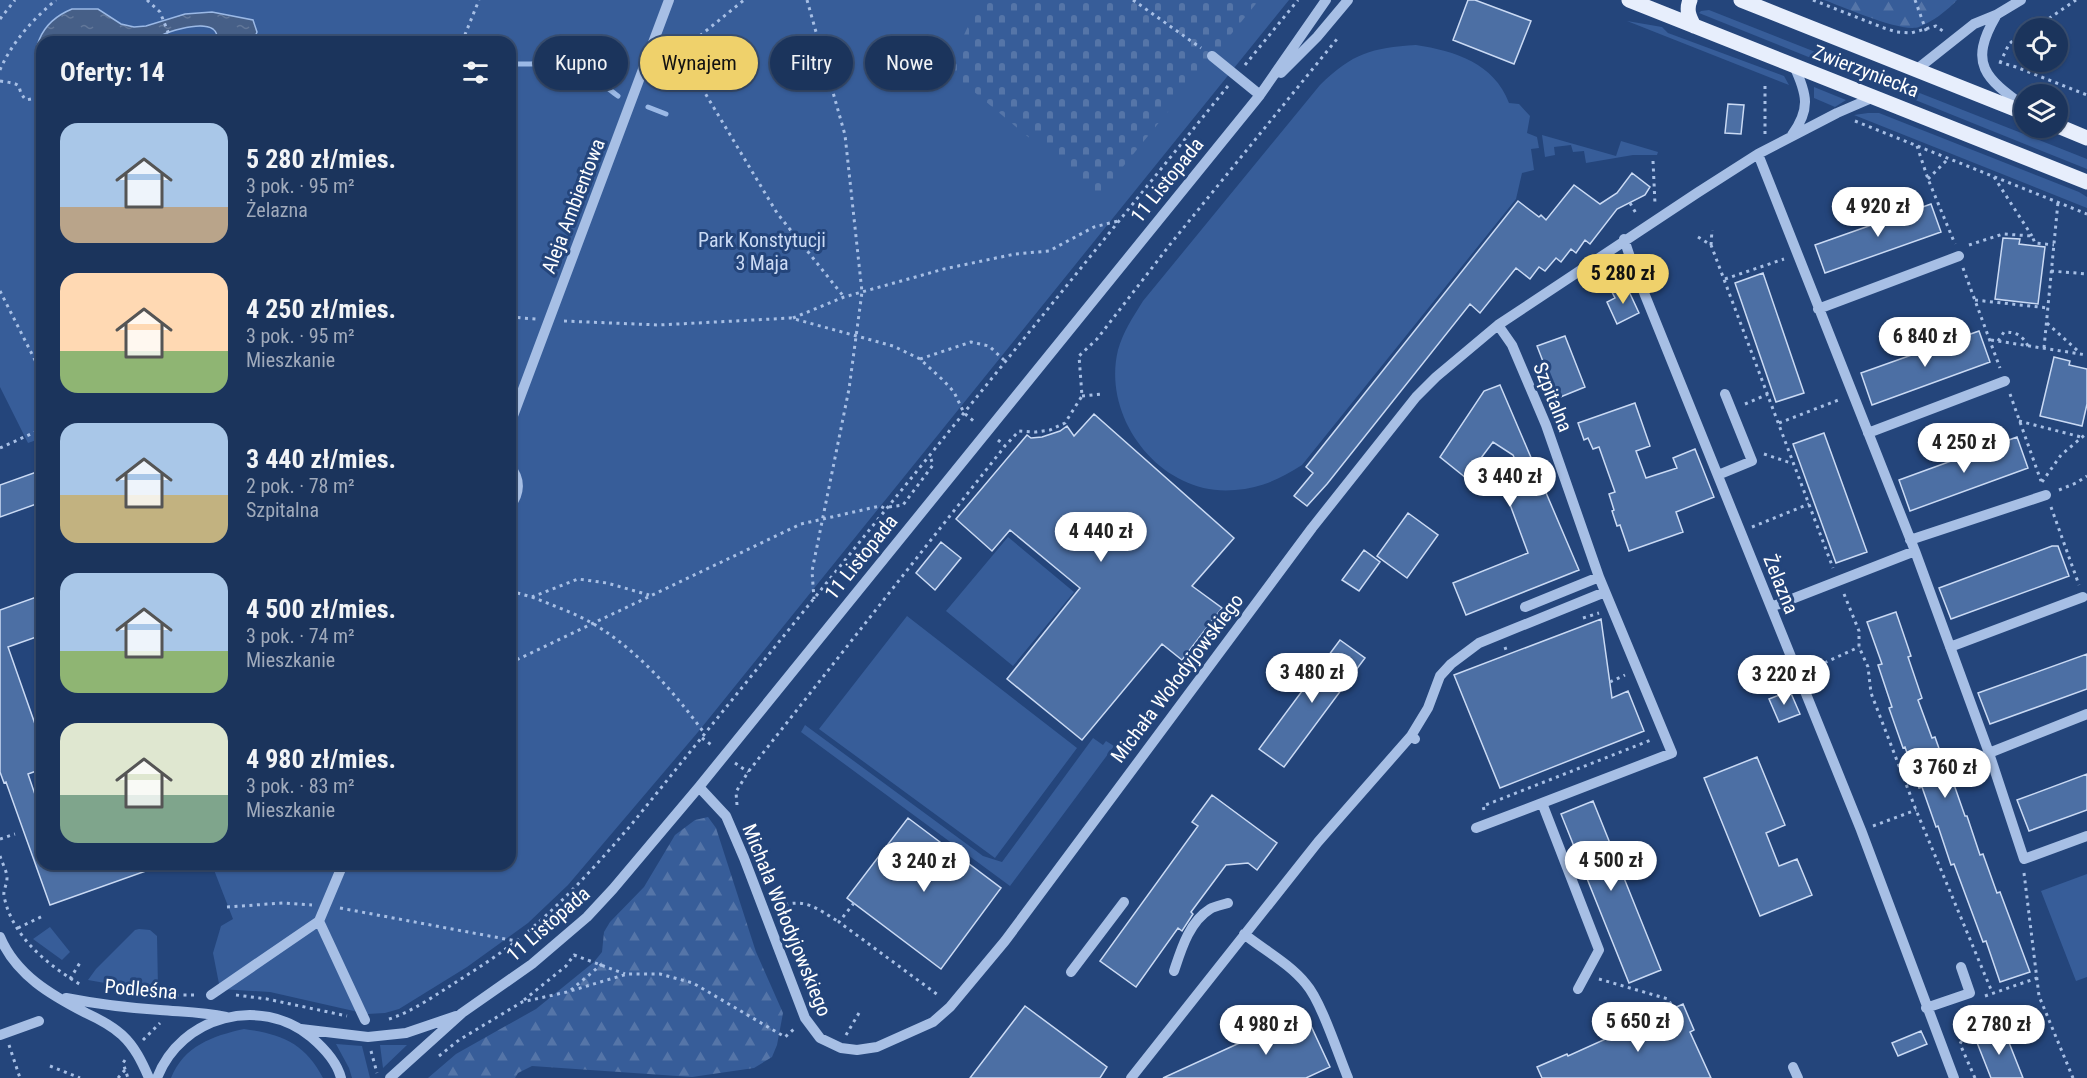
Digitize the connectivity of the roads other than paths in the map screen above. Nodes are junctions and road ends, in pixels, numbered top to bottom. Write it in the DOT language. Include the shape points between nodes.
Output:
graph roads {
  1 [pos="669,0"];
  2 [pos="1326,0"];
  3 [pos="1348,0"];
  4 [pos="1629,0"];
  5 [pos="1690,0"];
  6 [pos="1741,0"];
  7 [pos="2021,0"];
  8 [pos="1996,15"];
  9 [pos="1694,26"];
  10 [pos="1212,56"];
  11 [pos="1794,66"];
  12 [pos="1916,70"];
  13 [pos="1260,95"];
  14 [pos="1874,97"];
  15 [pos="2014,98"];
  16 [pos="2014,109"];
  17 [pos="2068,130"];
  18 [pos="1790,138"];
  19 [pos="2087,138"];
  20 [pos="1758,154"];
  21 [pos="2087,182"];
  22 [pos="1624,239"];
  23 [pos="1959,256"];
  24 [pos="1818,309"];
  25 [pos="1498,325"];
  26 [pos="2005,381"];
  27 [pos="1725,394"];
  28 [pos="516,408"];
  29 [pos="1868,434"];
  30 [pos="1718,475"];
  31 [pos="516,476"];
  32 [pos="2046,495"];
  33 [pos="516,499"];
  34 [pos="1910,540"];
  35 [pos="1915,551"];
  36 [pos="1602,586"];
  37 [pos="2083,597"];
  38 [pos="1525,607"];
  39 [pos="1771,607"];
  40 [pos="1950,647"];
  41 [pos="2087,714"];
  42 [pos="1989,753"];
  43 [pos="699,787"];
  44 [pos="1542,803"];
  45 [pos="1476,828"];
  46 [pos="2087,836"];
  47 [pos="341,870"];
  48 [pos="1124,902"];
  49 [pos="1228,903"];
  50 [pos="319,921"];
  51 [pos="1244,934"];
  52 [pos="0,937"];
  53 [pos="4,952"];
  54 [pos="1960,967"];
  55 [pos="1174,971"];
  56 [pos="1071,972"];
  57 [pos="1578,989"];
  58 [pos="211,995"];
  59 [pos="54,996"];
  60 [pos="1926,1008"];
  61 [pos="462,1014"];
  62 [pos="226,1017"];
  63 [pos="365,1020"];
  64 [pos="39,1021"];
  65 [pos="301,1029"];
  66 [pos="0,1035"];
  67 [pos="149,1078"];
  68 [pos="157,1078"];
  69 [pos="341,1078"];
  70 [pos="390,1078"];
  71 [pos="1131,1078"];
  72 [pos="1348,1078"];
  73 [pos="1953,1078"];
  1 -- 28 [label="street, Aleja Ambientowa"];
  2 -- 13 [label="street, 11 Listopada"];
  3 -- 13 [label="street, 11 Listopada"];
  4 -- 9 [label="main road, Zwierzyniecka"];
  5 -- 9 [label="main road" via="1689,16"];
  6 -- 12 [label="main road, Zwierzyniecka"];
  7 -- 8 [label="street"];
  8 -- 12 [label="street" via="1974,24"];
  8 -- 15 [label="street" via="1986,33 1981,56 1996,84"];
  9 -- 11 [label="main road, Zwierzyniecka"];
  10 -- 13 [label="street"];
  11 -- 14 [label="main road, Zwierzyniecka"];
  11 -- 18 [label="street" via="1802,83 1806,109 1803,121"];
  12 -- 16 [label="main road, Zwierzyniecka"];
  13 -- 43 [label="street, 11 Listopada"];
  14 -- 18 [label="street, Michała Wołodyjowskiego"];
  14 -- 21 [label="main road, Zwierzyniecka"];
  17 -- 19 [label="main road"];
  18 -- 20 [label="street, Michała Wołodyjowskiego"];
  20 -- 22 [label="street, Michała Wołodyjowskiego"];
  20 -- 24 [label="street"];
  22 -- 25 [label="street, Michała Wołodyjowskiego"];
  22 -- 30 [label="street, Żelazna"];
  23 -- 24 [label="street"];
  24 -- 29 [label="street"];
  25 -- 36 [label="street, Szpitalna" via="1512,345 1546,426"];
  25 -- 43 [label="street, Michała Wołodyjowskiego" via="1416,397 1305,538 1005,941 933,1022 877,1047 857,1050 820,1038 805,1018 726,816"];
  26 -- 29 [label="street"];
  27 -- 30 [label="street" via="1752,461"];
  29 -- 34 [label="street"];
  30 -- 39 [label="street, Żelazna"];
  31 -- 33 [label="street"];
  32 -- 34 [label="street"];
  34 -- 35 [label="street"];
  35 -- 39 [label="street"];
  35 -- 40 [label="street"];
  36 -- 38 [label="street"];
  36 -- 44 [label="street, Szpitalna" via="1672,753"];
  36 -- 51 [label="street" via="1479,643 1440,676 1413,737 1318,842"];
  37 -- 40 [label="street"];
  39 -- 60 [label="street, Żelazna" via="1861,830"];
  40 -- 42 [label="street"];
  41 -- 42 [label="street"];
  42 -- 46 [label="street" via="2024,859"];
  43 -- 61 [label="street, 11 Listopada" via="587,917 532,964"];
  44 -- 45 [label="street"];
  44 -- 57 [label="street" via="1599,950"];
  47 -- 50 [label="street"];
  48 -- 56 [label="street"];
  49 -- 55 [label="street" via="1209,909 1198,920 1186,937"];
  50 -- 58 [label="street"];
  50 -- 63 [label="street"];
  51 -- 71 [label="street"];
  51 -- 72 [label="street" via="1308,985"];
  52 -- 53 [label="street, Podleśna"];
  53 -- 59 [label="street, Podleśna"];
  54 -- 60 [label="street" via="1970,993"];
  59 -- 62 [label="street, Podleśna" via="101,1005 201,1011"];
  59 -- 67 [label="street, Podleśna" via="121,1034 134,1048"];
  60 -- 73 [label="street, Żelazna"];
  61 -- 65 [label="street, 11 Listopada" via="406,1033 368,1037"];
  61 -- 70 [label="street, 11 Listopada"];
  62 -- 65 [label="street" via="265,1015"];
  62 -- 68 [label="street" via="189,1035 173,1050"];
  64 -- 66 [label="street"];
  65 -- 69 [label="street" via="324,1048"];
}
